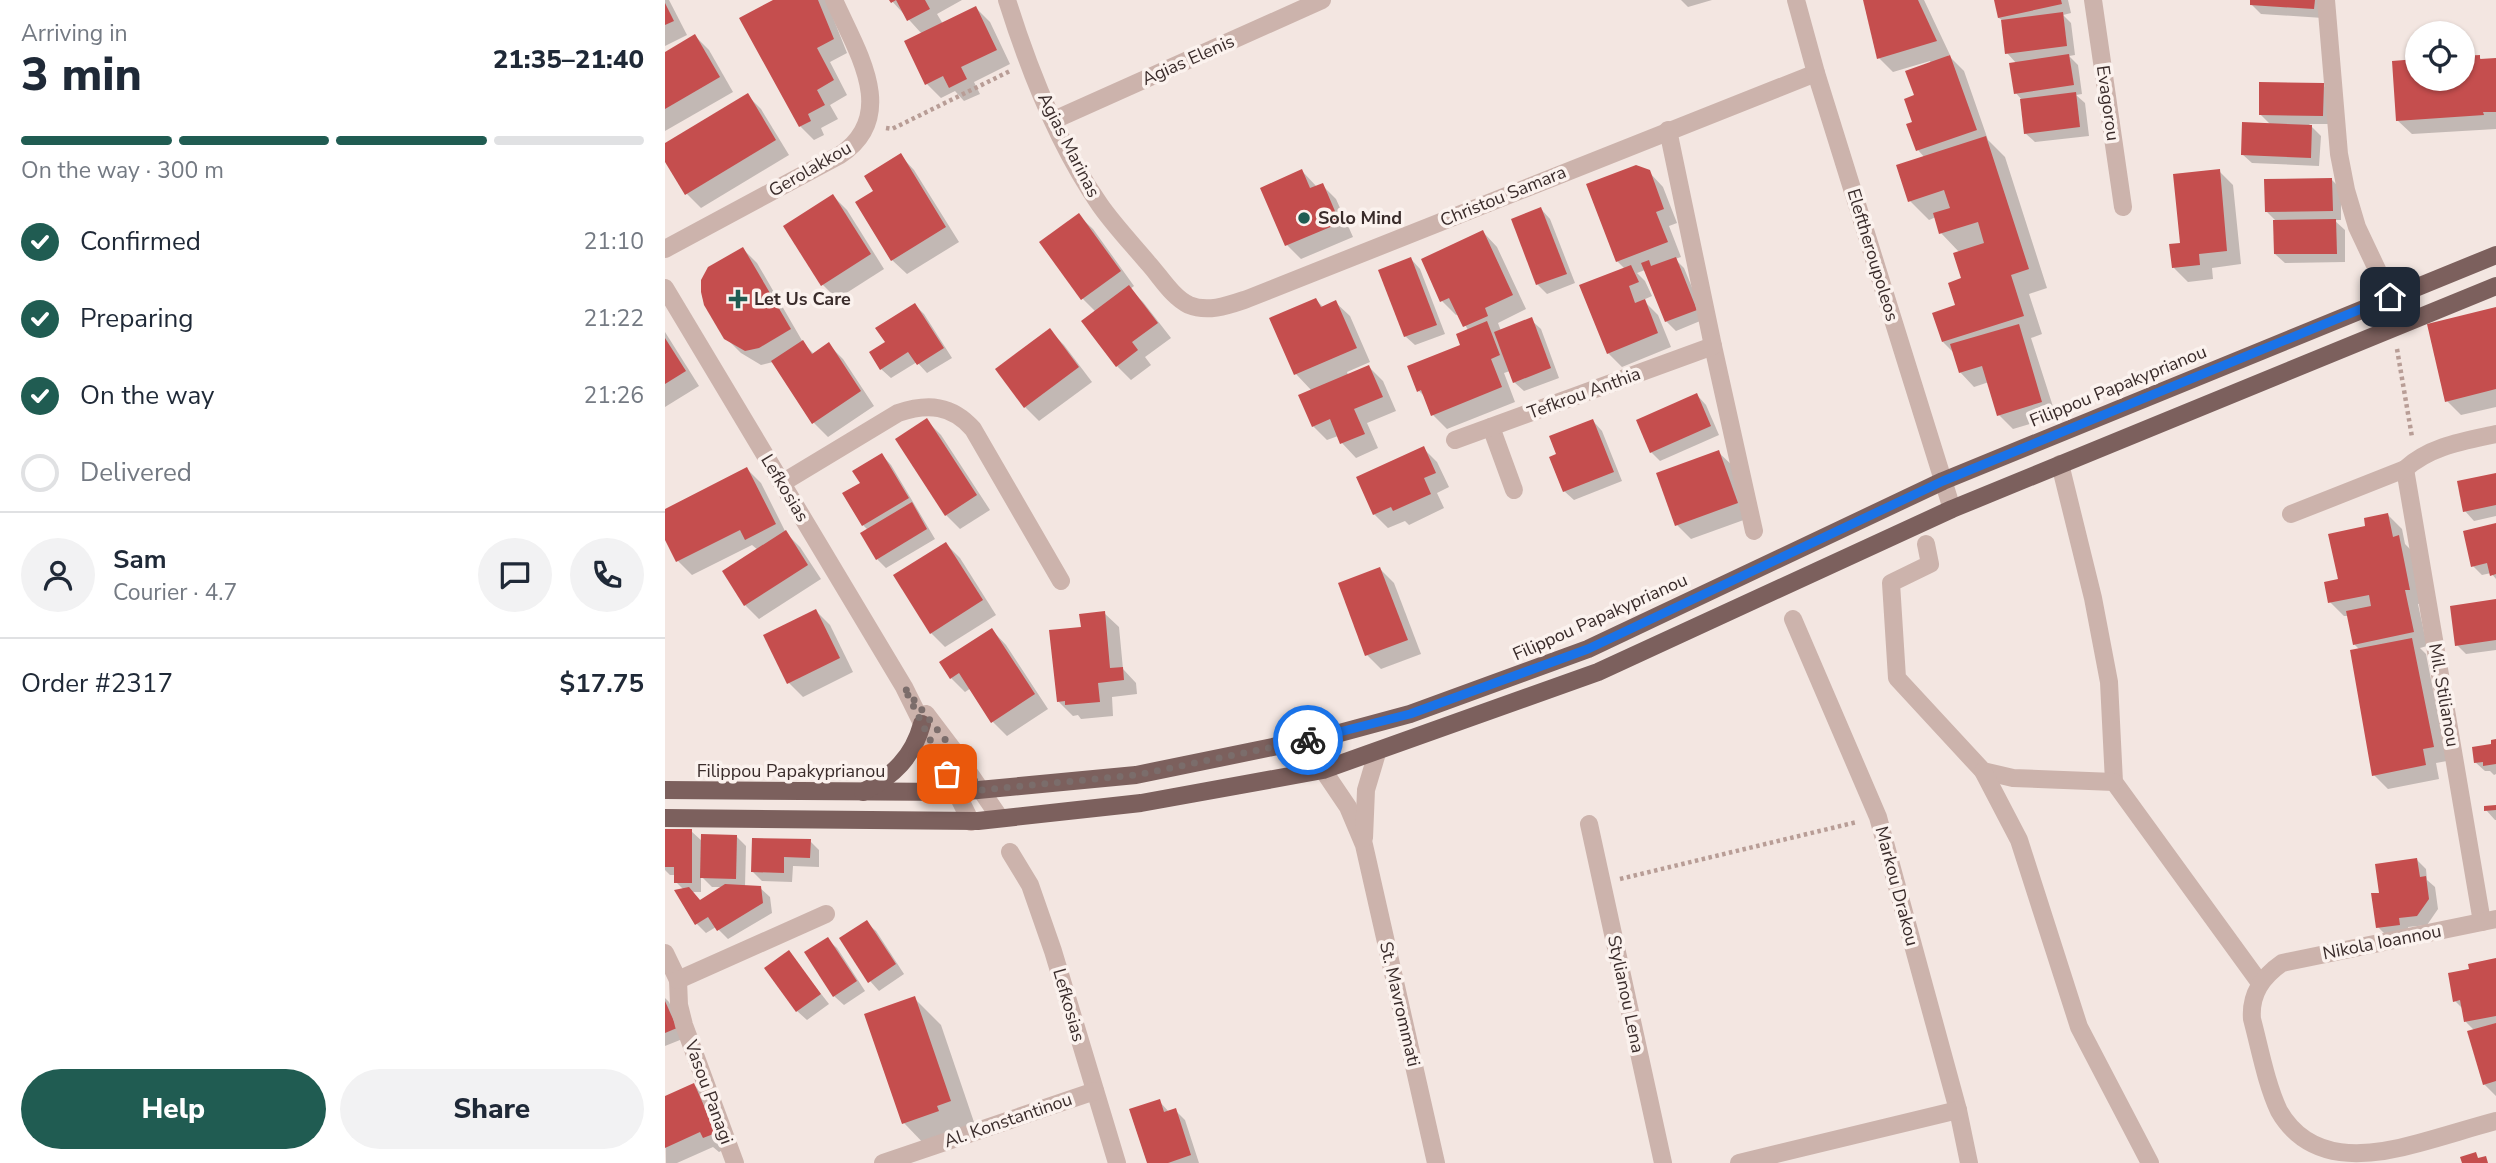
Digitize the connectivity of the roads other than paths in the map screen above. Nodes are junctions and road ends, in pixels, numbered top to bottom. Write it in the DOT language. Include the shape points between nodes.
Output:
graph roads {
  1 [pos="834,0"];
  2 [pos="1007,0"];
  3 [pos="1322,0"];
  4 [pos="1796,0"];
  5 [pos="2093,0"];
  6 [pos="2326,0"];
  7 [pos="1816,73"];
  8 [pos="1054,120"];
  9 [pos="1668,130"];
  10 [pos="2123,207"];
  11 [pos="665,249"];
  12 [pos="2496,255"];
  13 [pos="2496,286"];
  14 [pos="665,289"];
  15 [pos="2390,297"];
  16 [pos="1188,304"];
  17 [pos="1713,346"];
  18 [pos="1491,427"];
  19 [pos="2496,434"];
  20 [pos="1455,440"];
  21 [pos="2060,464"];
  22 [pos="2410,464"];
  23 [pos="1943,481"];
  24 [pos="782,483"];
  25 [pos="1514,490"];
  26 [pos="1952,509"];
  27 [pos="2291,514"];
  28 [pos="1754,531"];
  29 [pos="1926,544"];
  30 [pos="1062,581"];
  31 [pos="1793,619"];
  32 [pos="904,687"];
  33 [pos="922,724"];
  34 [pos="1377,752"];
  35 [pos="1323,770"];
  36 [pos="1983,771"];
  37 [pos="2114,782"];
  38 [pos="665,790"];
  39 [pos="981,790"];
  40 [pos="957,792"];
  41 [pos="863,793"];
  42 [pos="665,818"];
  43 [pos="999,818"];
  44 [pos="971,822"];
  45 [pos="1589,824"];
  46 [pos="1364,845"];
  47 [pos="1010,852"];
  48 [pos="826,914"];
  49 [pos="2489,921"];
  50 [pos="665,953"];
  51 [pos="2266,977"];
  52 [pos="678,981"];
  53 [pos="1094,1091"];
  54 [pos="1958,1111"];
  55 [pos="2496,1121"];
  56 [pos="735,1163"];
  57 [pos="883,1163"];
  58 [pos="1117,1163"];
  59 [pos="1436,1163"];
  60 [pos="1663,1163"];
  61 [pos="1739,1163"];
  62 [pos="1969,1163"];
  63 [pos="2150,1163"];
  1 -- 11 [label="street, Gerolakkou" via="867,76 871,99 867,125 857,142"];
  2 -- 8 [label="street, Agias Marinas"];
  3 -- 8 [label="street, Agias Elenis"];
  4 -- 7 [label="street, Eleftheroupoleos"];
  5 -- 10 [label="street, Evagorou"];
  6 -- 15 [label="street" via="2346,190 2357,227"];
  7 -- 9 [label="street, Christou Samara"];
  7 -- 23 [label="street, Eleftheroupoleos"];
  8 -- 16 [label="street, Agias Marinas" via="1101,207"];
  9 -- 16 [label="street, Christou Samara" via="1247,299 1214,308"];
  9 -- 17 [label="street"];
  12 -- 15 [label="main road, Filippou Papakyprianou"];
  13 -- 21 [label="main road"];
  14 -- 24 [label="street, Lefkosias"];
  15 -- 23 [label="main road, Filippou Papakyprianou"];
  17 -- 18 [label="street, Tefkrou Anthia"];
  17 -- 28 [label="street"];
  18 -- 20 [label="street, Tefkrou Anthia"];
  18 -- 25 [label="street"];
  19 -- 22 [label="street" via="2450,444"];
  21 -- 26 [label="main road"];
  21 -- 37 [label="street" via="2109,682"];
  22 -- 27 [label="street"];
  22 -- 49 [label="street, Mil. Stilianou"];
  23 -- 26 [label="street, Eleftheroupoleos"];
  23 -- 39 [label="main road, Filippou Papakyprianou" via="1588,649 1410,714 1136,775"];
  24 -- 30 [label="street" via="898,413 940,407 973,429"];
  24 -- 32 [label="street, Lefkosias"];
  26 -- 34 [label="main road" via="1598,672"];
  29 -- 36 [label="street" via="1930,564 1891,583 1897,678"];
  31 -- 54 [label="street, Markou Drakou" via="1878,817"];
  32 -- 33 [label="street, Lefkosias"];
  32 -- 39 [label="street, Lefkosias"];
  33 -- 40 [label="street, Lefkosias"];
  33 -- 41 [label="main road" via="906,760"];
  34 -- 35 [label="main road"];
  34 -- 46 [label="street, St. Mavrommati" via="1366,790"];
  35 -- 43 [label="main road" via="1140,803"];
  35 -- 46 [label="street, St. Mavrommati" via="1348,807"];
  36 -- 37 [label="street" via="2013,778"];
  36 -- 63 [label="street" via="2019,840 2079,1027"];
  37 -- 51 [label="street"];
  38 -- 41 [label="main road, Filippou Papakyprianou"];
  39 -- 40 [label="main road, Filippou Papakyprianou"];
  39 -- 43 [label="street, Lefkosias"];
  40 -- 41 [label="main road, Filippou Papakyprianou"];
  40 -- 44 [label="street, Lefkosias"];
  42 -- 44 [label="main road"];
  43 -- 44 [label="main road"];
  45 -- 60 [label="street, Stylianou Lena"];
  46 -- 59 [label="street, St. Mavrommati"];
  47 -- 53 [label="street, Lefkosias" via="1030,885"];
  48 -- 52 [label="street"];
  49 -- 51 [label="street, Nikola Ioannou" via="2293,959"];
  50 -- 52 [label="street, Vasou Panagi"];
  51 -- 55 [label="street" via="2253,998 2252,1019 2275,1100 2285,1122 2308,1145 2332,1156 2363,1157"];
  52 -- 56 [label="street, Vasou Panagi" via="684,1026"];
  53 -- 57 [label="street, Al. Konstantinou"];
  53 -- 58 [label="street, Lefkosias"];
  54 -- 61 [label="street"];
  54 -- 62 [label="street, Markou Drakou"];
}
